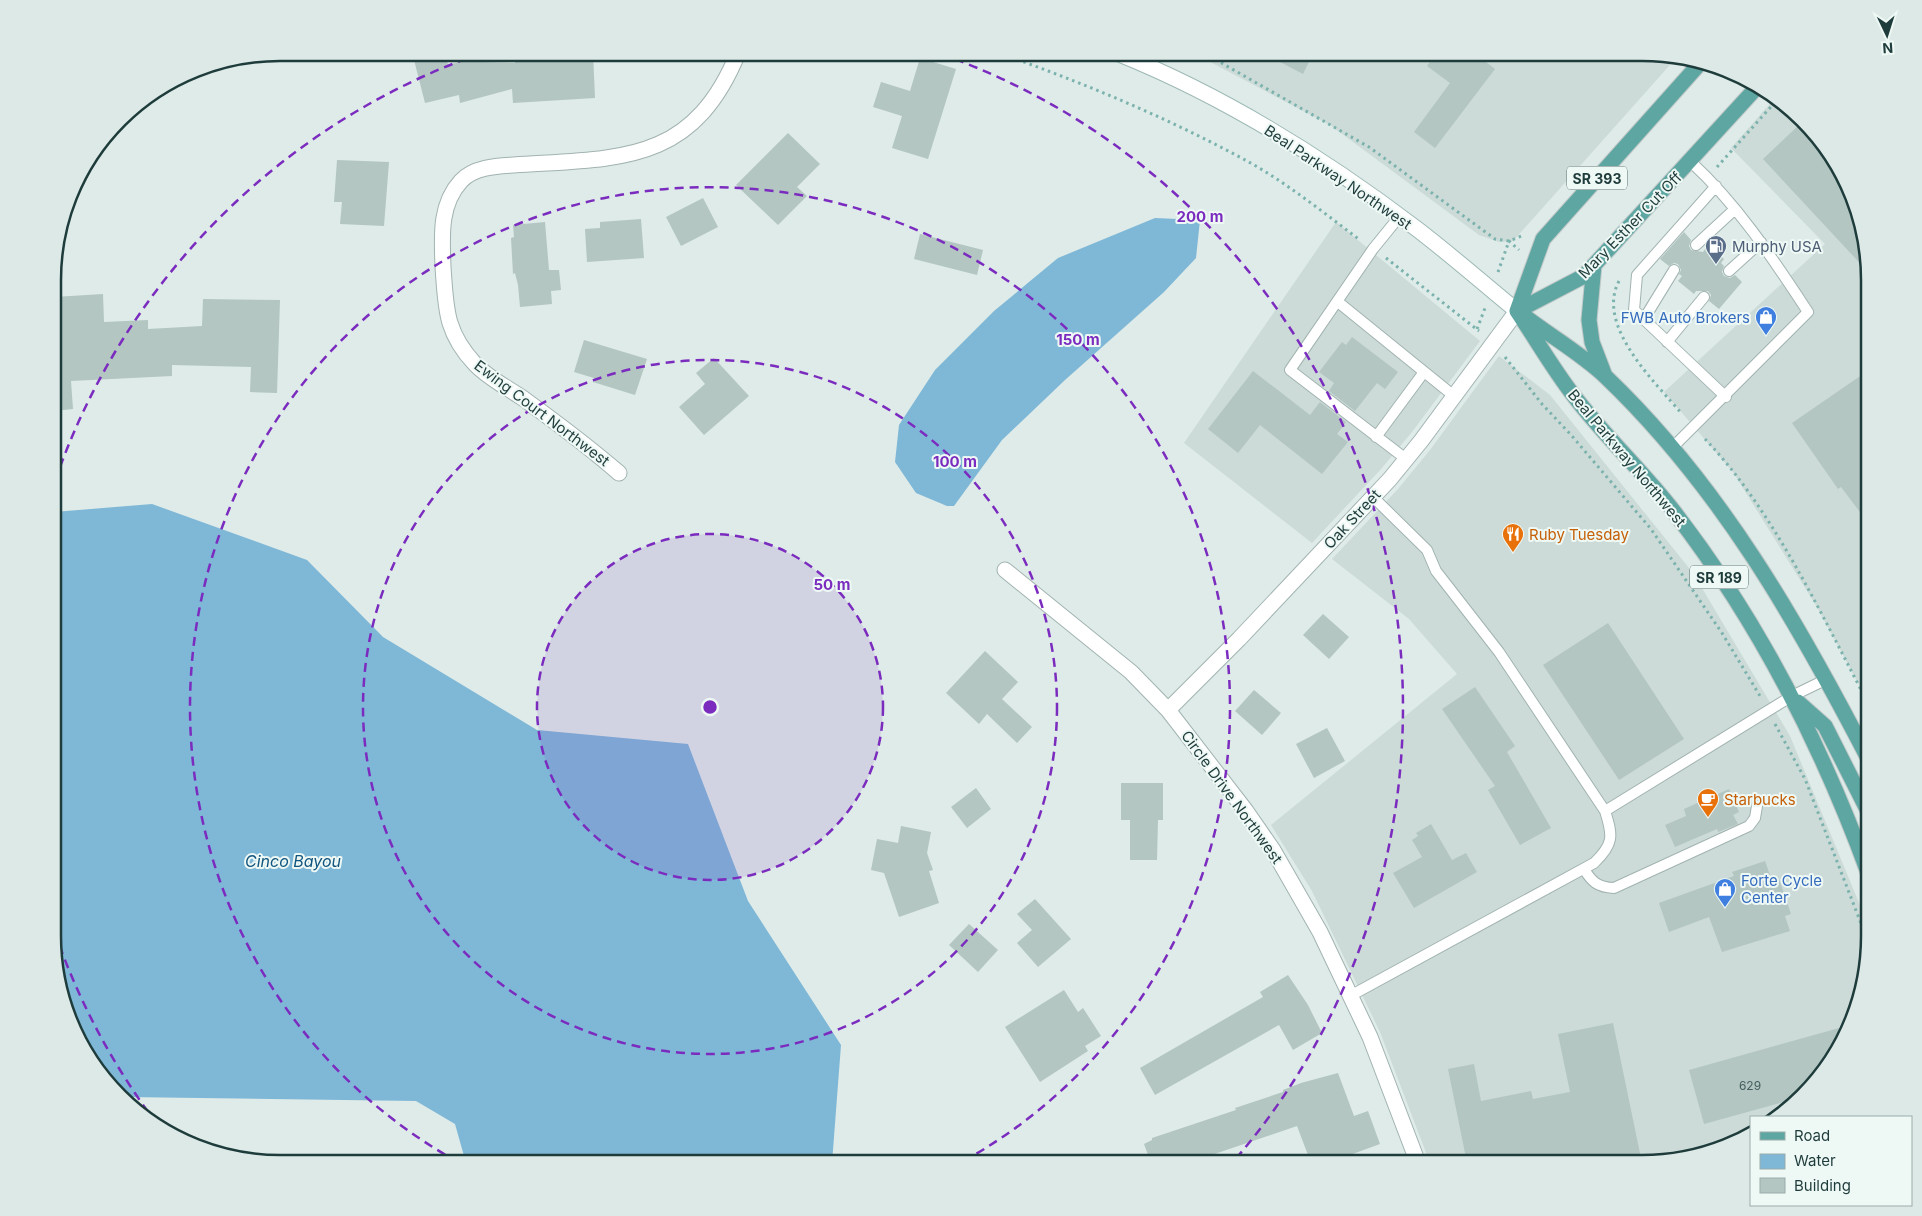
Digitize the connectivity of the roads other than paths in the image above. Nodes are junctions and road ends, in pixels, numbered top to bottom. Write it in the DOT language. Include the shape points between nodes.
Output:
graph roads {
  1 [pos="733,61"];
  2 [pos="1136,61"];
  3 [pos="1696,68"];
  4 [pos="1753,92"];
  5 [pos="1691,162"];
  6 [pos="1716,186"];
  7 [pos="1735,208"];
  8 [pos="1399,217"];
  9 [pos="1761,242"];
  10 [pos="1696,245"];
  11 [pos="1594,265"];
  12 [pos="1674,270"];
  13 [pos="1729,270"];
  14 [pos="1704,297"];
  15 [pos="1338,302"];
  16 [pos="1517,311"];
  17 [pos="1644,319"];
  18 [pos="1667,342"];
  19 [pos="1424,372"];
  20 [pos="1605,376"];
  21 [pos="1454,396"];
  22 [pos="1726,397"];
  23 [pos="1376,437"];
  24 [pos="1672,448"];
  25 [pos="1406,459"];
  26 [pos="620,473"];
  27 [pos="1373,497"];
  28 [pos="1005,570"];
  29 [pos="1827,679"];
  30 [pos="1792,696"];
  31 [pos="1168,710"];
  32 [pos="1861,745"];
  33 [pos="1861,798"];
  34 [pos="1757,806"];
  35 [pos="1605,811"];
  36 [pos="1861,855"];
  37 [pos="1584,869"];
  38 [pos="1350,996"];
  39 [pos="1415,1155"];
  1 -- 26 [label="street, Ewing Court Northwest" via="714,98 693,121 658,146 613,159 492,167 472,173 462,181 449,201 443,221 448,324 459,345 476,366 583,442"];
  2 -- 8 [label="street, Beal Parkway Northwest / SR 189" via="1222,102 1308,153"];
  3 -- 16 [label="main road, SR 393" via="1542,239"];
  4 -- 5 [label="main road, Mary Esther Cut Off"];
  5 -- 6 [label="lane"];
  5 -- 11 [label="main road, Mary Esther Cut Off"];
  6 -- 7 [label="lane"];
  6 -- 17 [label="lane" via="1637,275 1634,310"];
  7 -- 9 [label="lane"];
  7 -- 10 [label="lane"];
  8 -- 15 [label="lane"];
  8 -- 16 [label="street, Beal Parkway Northwest / SR 189"];
  9 -- 13 [label="lane"];
  9 -- 22 [label="lane" via="1808,312"];
  11 -- 16 [label="main road, Mary Esther Cut Off" via="1584,276"];
  11 -- 20 [label="main road" via="1589,320 1592,342"];
  12 -- 17 [label="lane"];
  14 -- 18 [label="lane"];
  15 -- 19 [label="lane"];
  15 -- 23 [label="lane" via="1290,370"];
  16 -- 20 [label="main road, Beal Parkway Northwest / SR 189"];
  16 -- 21 [label="street, Oak Street"];
  16 -- 30 [label="main road, Beal Parkway Northwest / SR 189" via="1574,396 1675,513 1725,586"];
  17 -- 18 [label="lane"];
  18 -- 22 [label="lane"];
  19 -- 21 [label="lane"];
  19 -- 23 [label="lane"];
  20 -- 24 [label="main road, Beal Parkway Northwest / SR 189"];
  21 -- 25 [label="street, Oak Street"];
  22 -- 24 [label="lane"];
  23 -- 25 [label="lane"];
  24 -- 29 [label="main road, Beal Parkway Northwest / SR 189" via="1743,538"];
  25 -- 27 [label="street, Oak Street"];
  27 -- 31 [label="street, Oak Street" via="1240,639"];
  27 -- 35 [label="lane" via="1427,550 1436,571 1499,652"];
  28 -- 31 [label="street, Circle Drive Northwest" via="1123,666"];
  29 -- 30 [label="lane"];
  29 -- 32 [label="main road, Beal Parkway Northwest / SR 189"];
  30 -- 33 [label="main road" via="1824,726"];
  30 -- 35 [label="lane"];
  30 -- 36 [label="main road, Beal Parkway Northwest / SR 189" via="1819,752"];
  31 -- 38 [label="street, Circle Drive Northwest" via="1273,850 1302,898"];
  34 -- 37 [label="lane" via="1755,818 1749,826 1614,888 1600,887 1592,882"];
  35 -- 37 [label="lane" via="1612,833 1607,851"];
  37 -- 38 [label="lane"];
  38 -- 39 [label="street, Circle Drive Northwest" via="1370,1037"];
}
